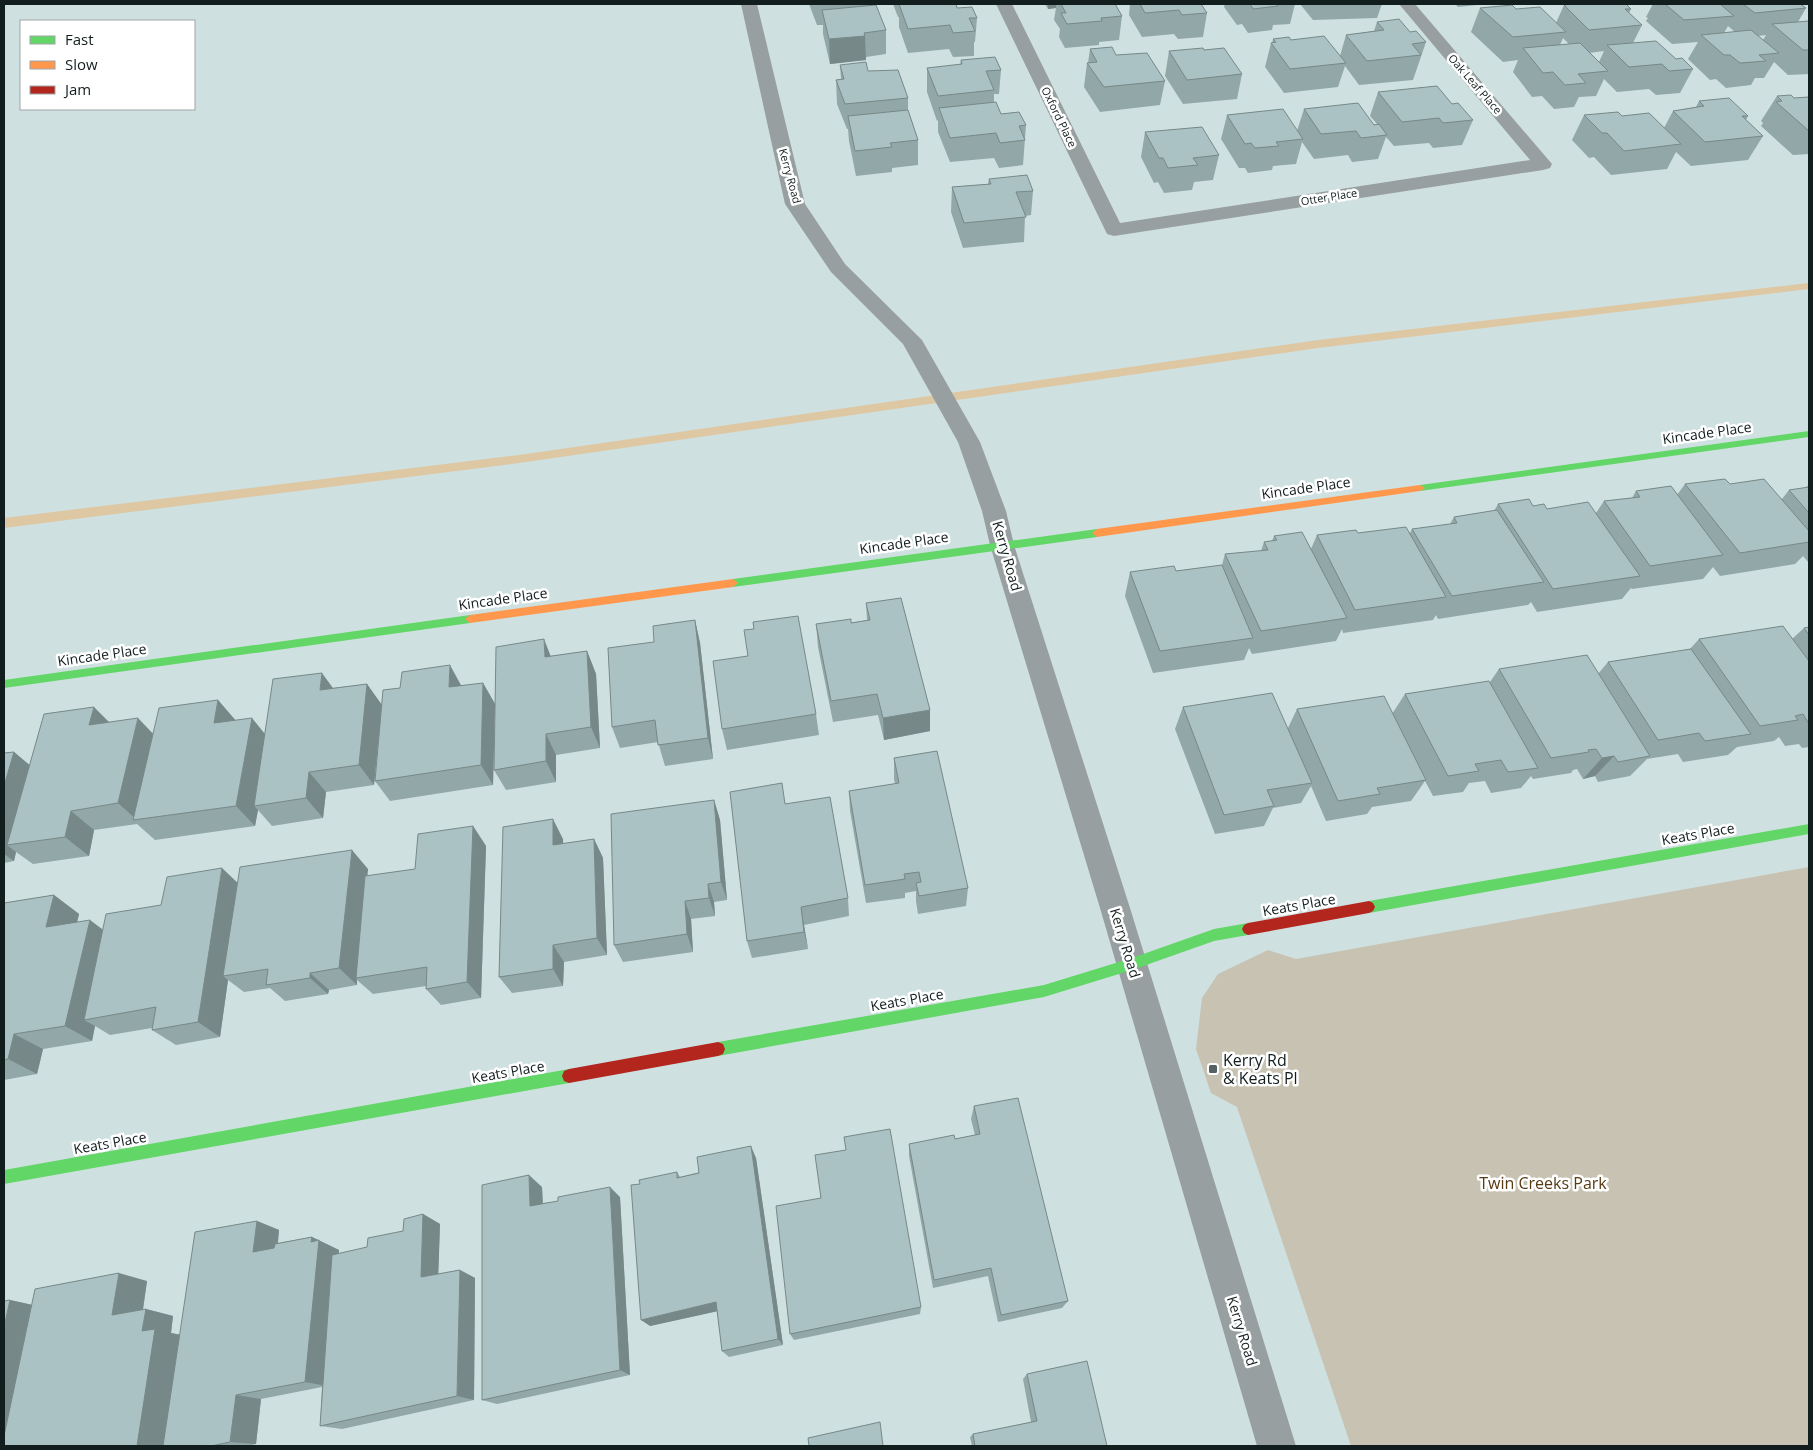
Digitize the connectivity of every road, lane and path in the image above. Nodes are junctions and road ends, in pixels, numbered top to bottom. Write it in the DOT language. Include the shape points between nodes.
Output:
graph roads {
  1 [pos="750,4"];
  2 [pos="1004,4"];
  3 [pos="1407,4"];
  4 [pos="1543,164"];
  5 [pos="1114,230"];
  6 [pos="1809,434"];
  7 [pos="1002,545"];
  8 [pos="4,684"];
  9 [pos="1809,829"];
  10 [pos="1132,964"];
  11 [pos="4,1177"];
  12 [pos="1277,1446"];
  1 -- 7 [label="street, Kerry Road" via="796,204 838,268 911,340 969,442 994,511"];
  2 -- 5 [label="street, Oxford Place"];
  3 -- 4 [label="street, Oak Leaf Place"];
  4 -- 5 [label="street, Otter Place"];
  6 -- 7 [label="street, Kincade Place"];
  7 -- 8 [label="street, Kincade Place"];
  7 -- 10 [label="street, Kerry Road"];
  9 -- 10 [label="street, Keats Place" via="1214,935"];
  10 -- 11 [label="street, Keats Place" via="1044,991"];
  10 -- 12 [label="street, Kerry Road"];
}
